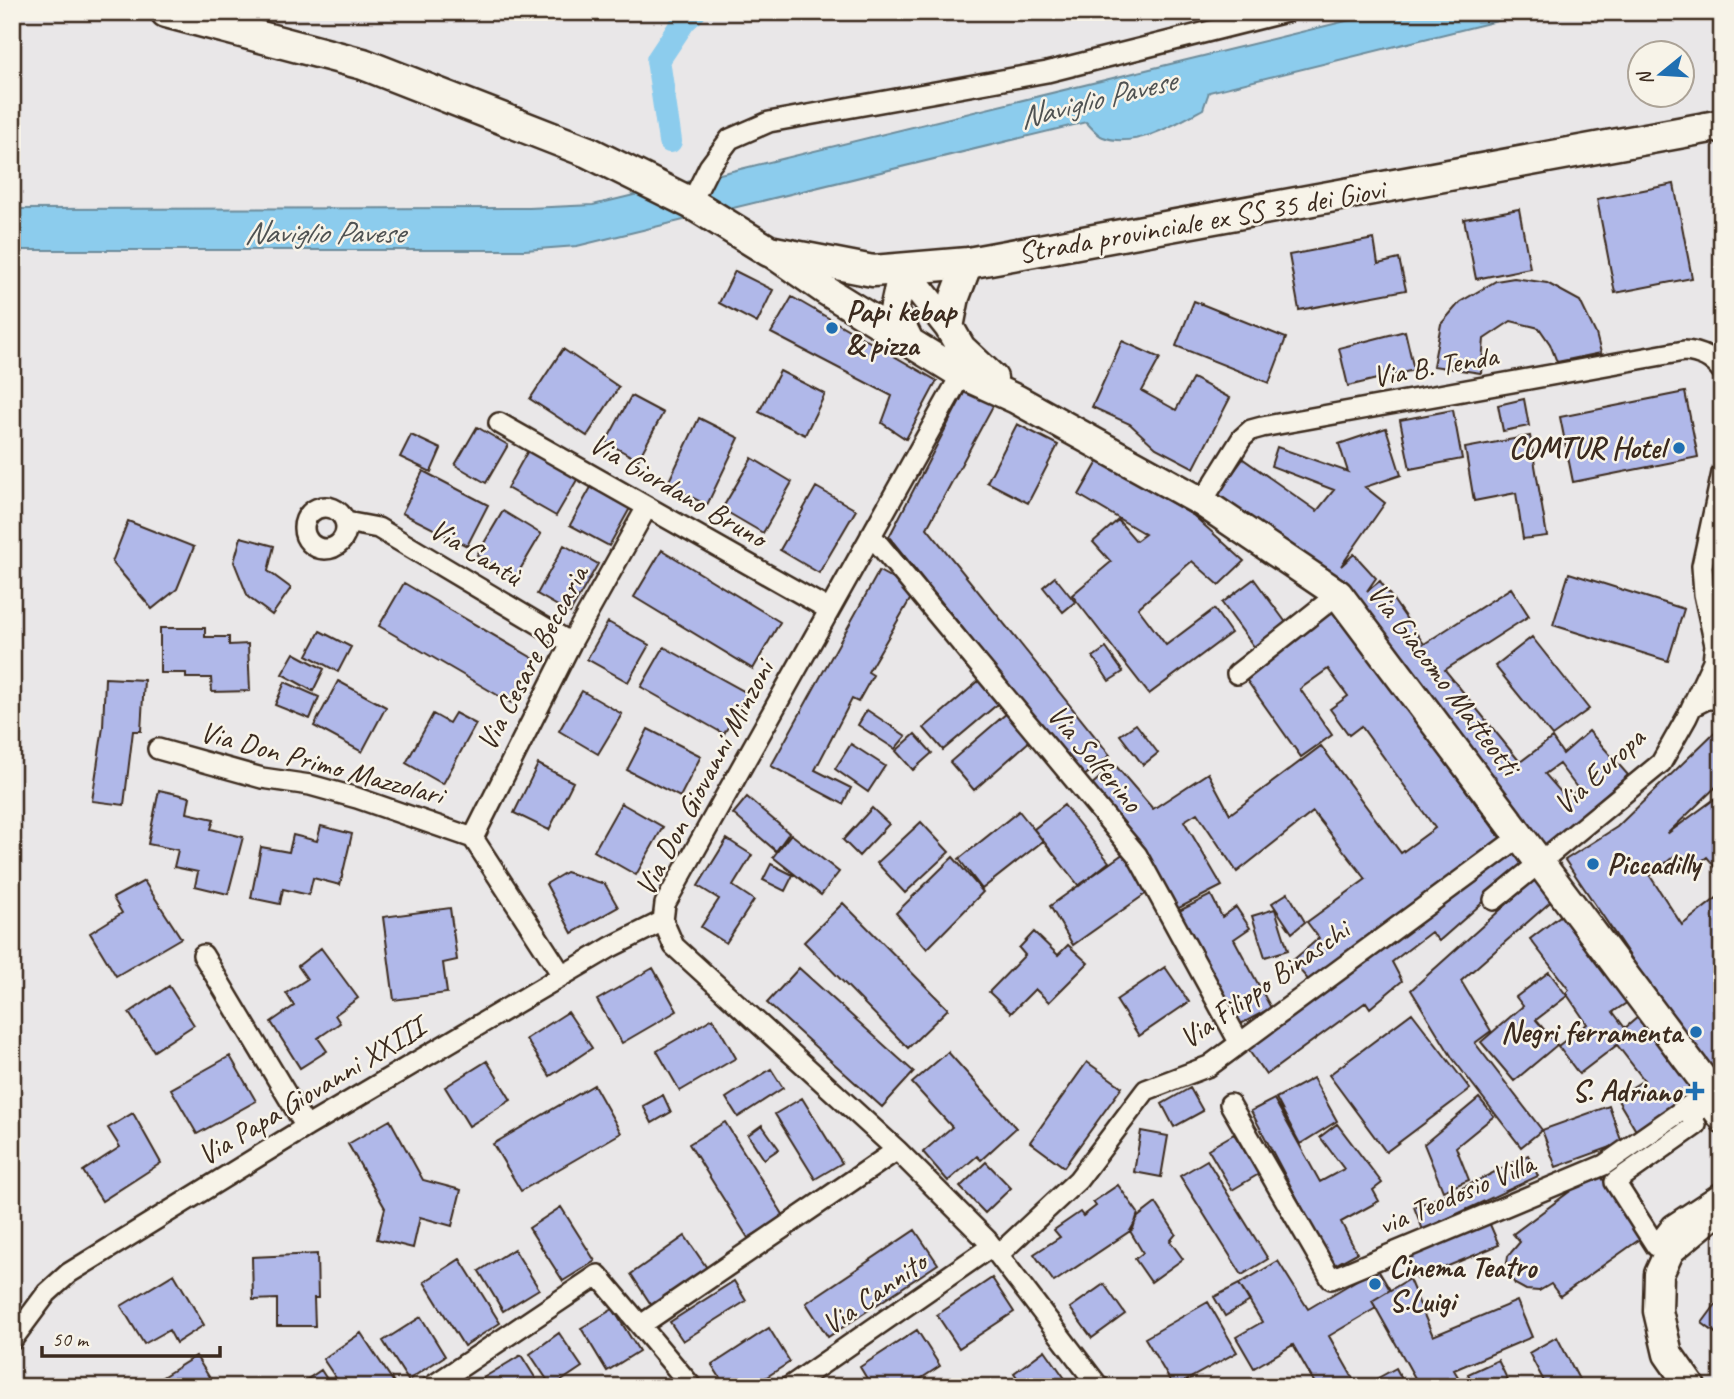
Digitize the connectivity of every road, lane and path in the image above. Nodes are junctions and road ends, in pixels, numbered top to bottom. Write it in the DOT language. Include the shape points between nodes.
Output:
graph roads {
  1 [pos="166,12"];
  2 [pos="238,12"];
  3 [pos="1286,12"];
  4 [pos="307,47"];
  5 [pos="1722,125"];
  6 [pos="691,203"];
  7 [pos="769,251"];
  8 [pos="968,263"];
  9 [pos="903,269"];
  10 [pos="949,327"];
  11 [pos="909,341"];
  12 [pos="966,366"];
  13 [pos="1718,366"];
  14 [pos="499,423"];
  15 [pos="1722,473"];
  16 [pos="1202,502"];
  17 [pos="647,507"];
  18 [pos="346,522"];
  19 [pos="871,535"];
  20 [pos="1338,594"];
  21 [pos="828,609"];
  22 [pos="571,643"];
  23 [pos="1718,644"];
  24 [pos="1237,674"];
  25 [pos="1722,699"];
  26 [pos="1693,706"];
  27 [pos="158,749"];
  28 [pos="1522,835"];
  29 [pos="472,838"];
  30 [pos="1542,862"];
  31 [pos="1493,900"];
  32 [pos="663,920"];
  33 [pos="203,955"];
  34 [pos="562,975"];
  35 [pos="1239,1042"];
  36 [pos="1716,1098"];
  37 [pos="1230,1104"];
  38 [pos="1722,1124"];
  39 [pos="306,1127"];
  40 [pos="897,1150"];
  41 [pos="1722,1192"];
  42 [pos="1722,1207"];
  43 [pos="996,1250"];
  44 [pos="641,1325"];
  45 [pos="12,1340"];
  46 [pos="431,1387"];
  47 [pos="692,1387"];
  48 [pos="789,1387"];
  49 [pos="1099,1387"];
  50 [pos="1691,1387"];
  1 -- 4 [label="main road"];
  2 -- 4 [label="main road"];
  3 -- 6 [label="street" via="1047,72 769,122 730,139"];
  4 -- 6 [label="main road" via="363,64 588,152"];
  5 -- 8 [label="main road, Strada provinciale ex SS 35 dei Giovi"];
  6 -- 7 [label="main road, Strada provinciale ex SS 35 dei Giovi"];
  7 -- 9 [label="main road, Strada provinciale ex SS 35 dei Giovi" via="873,271"];
  7 -- 11 [label="street, Via Giacomo Matteotti"];
  8 -- 9 [label="main road, Strada provinciale ex SS 35 dei Giovi"];
  8 -- 10 [label="street"];
  9 -- 10 [label="street, Via Giacomo Matteotti"];
  9 -- 11 [label="street" via="894,311"];
  10 -- 12 [label="street, Via Giacomo Matteotti"];
  11 -- 12 [label="street, Via Giacomo Matteotti"];
  12 -- 16 [label="street, Via Giacomo Matteotti" via="1016,399"];
  12 -- 19 [label="street, Via Don Giovanni Minzoni"];
  13 -- 16 [label="street, Via B. Tenda" via="1684,351 1251,430"];
  14 -- 17 [label="street, Via Giordano Bruno"];
  15 -- 23 [label="street, Via Europa" via="1702,566 1704,594"];
  16 -- 20 [label="street, Via Giacomo Matteotti"];
  17 -- 21 [label="street, Via Giordano Bruno"];
  17 -- 22 [label="street, Via Cesare Beccaria"];
  18 -- 22 [label="street, Via Cantù" via="378,528"];
  19 -- 21 [label="street, Via Don Giovanni Minzoni"];
  19 -- 35 [label="street, Via Solferino" via="1137,855"];
  20 -- 24 [label="street"];
  20 -- 28 [label="street, Via Giacomo Matteotti"];
  21 -- 32 [label="street, Via Don Giovanni Minzoni" via="665,904"];
  22 -- 29 [label="street, Via Cesare Beccaria"];
  23 -- 26 [label="street, Via Europa"];
  25 -- 26 [label="street" via="1707,699"];
  26 -- 30 [label="street, Via Europa" via="1661,763"];
  27 -- 29 [label="street, Via Don Primo Mazzolari" via="262,778 334,791"];
  28 -- 30 [label="street, Via Giacomo Matteotti"];
  28 -- 35 [label="street, Via Filippo Binaschi"];
  29 -- 34 [label="street, Via Don Primo Mazzolari"];
  30 -- 31 [label="street, Via Europa"];
  30 -- 36 [label="street, Via Giacomo Matteotti"];
  32 -- 34 [label="street, Via Papa Giovanni XXIII"];
  32 -- 40 [label="street, Via Don Giovanni Minzoni" via="674,946"];
  33 -- 39 [label="street"];
  34 -- 39 [label="street, Via Papa Giovanni XXIII"];
  35 -- 43 [label="street, Via Filippo Binaschi" via="1209,1066 1146,1090 1079,1180"];
  36 -- 37 [label="street, via Teodosio Villa" via="1604,1165 1331,1279"];
  38 -- 41 [label="street" via="1705,1105 1690,1115 1696,1125 1615,1182 1656,1246 1672,1225"];
  39 -- 45 [label="street, Via Papa Giovanni XXIII" via="69,1273 47,1293"];
  40 -- 43 [label="street, Via Don Giovanni Minzoni"];
  40 -- 44 [label="street"];
  42 -- 50 [label="street" via="1670,1250 1659,1274 1658,1311 1668,1354"];
  43 -- 48 [label="street, Via Cannito"];
  43 -- 49 [label="street, Via Don Giovanni Minzoni"];
  44 -- 46 [label="street" via="598,1275"];
  44 -- 47 [label="street"];
}
